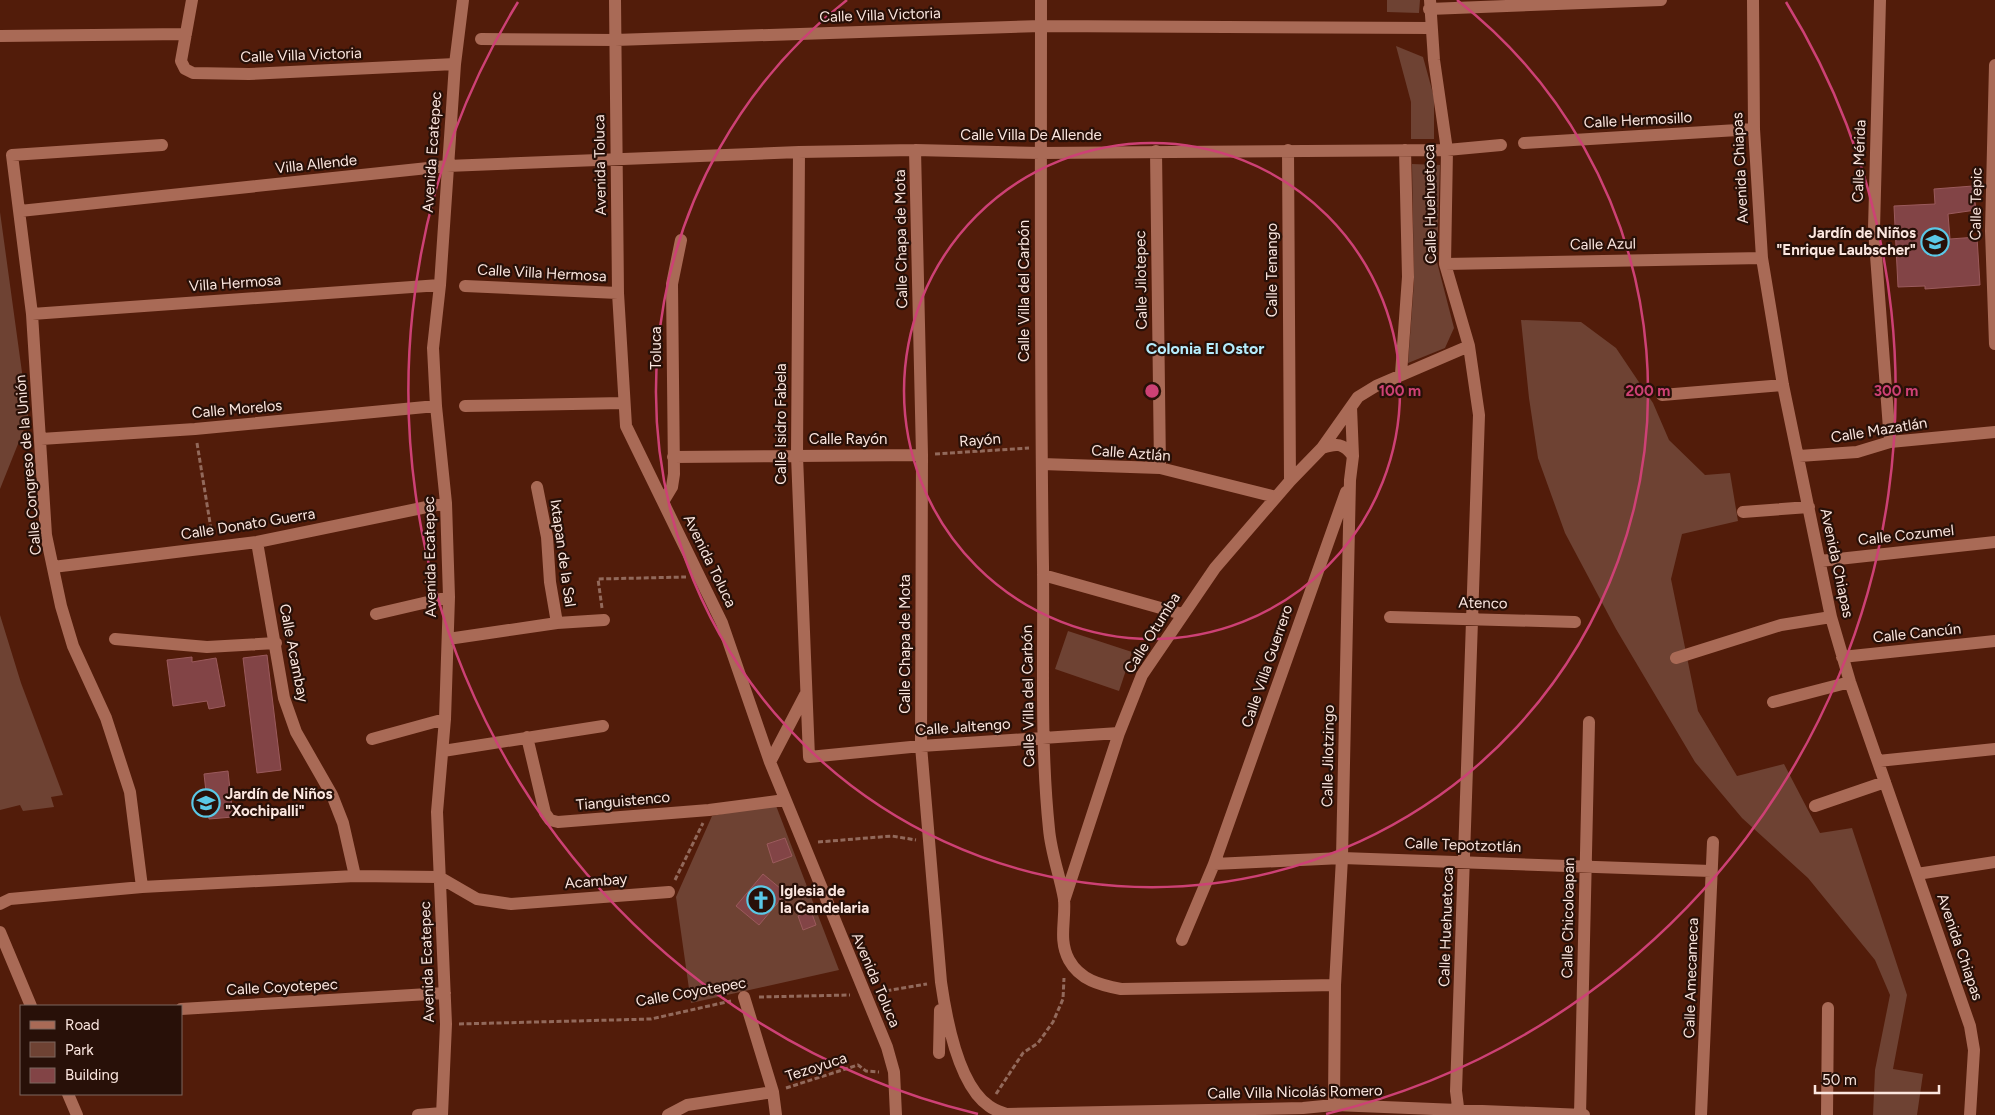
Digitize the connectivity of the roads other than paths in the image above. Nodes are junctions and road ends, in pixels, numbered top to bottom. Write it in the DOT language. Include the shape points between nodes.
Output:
graph roads {
  1 [pos="192,0"];
  2 [pos="463,0"];
  3 [pos="615,0"];
  4 [pos="1041,0"];
  5 [pos="1661,0"];
  6 [pos="1753,0"];
  7 [pos="1880,0"];
  8 [pos="1506,3"];
  9 [pos="1430,5"];
  10 [pos="1041,26"];
  11 [pos="1431,28"];
  12 [pos="186,34"];
  13 [pos="0,36"];
  14 [pos="481,38"];
  15 [pos="615,40"];
  16 [pos="455,64"];
  17 [pos="1995,65"];
  18 [pos="1754,129"];
  19 [pos="1524,143"];
  20 [pos="162,145"];
  21 [pos="1501,145"];
  22 [pos="915,150"];
  23 [pos="1288,150"];
  24 [pos="1405,150"];
  25 [pos="1446,150"];
  26 [pos="1156,151"];
  27 [pos="798,152"];
  28 [pos="1040,153"];
  29 [pos="616,161"];
  30 [pos="447,166"];
  31 [pos="20,211"];
  32 [pos="681,240"];
  33 [pos="1762,258"];
  34 [pos="1445,264"];
  35 [pos="440,285"];
  36 [pos="464,286"];
  37 [pos="618,293"];
  38 [pos="32,314"];
  39 [pos="1995,344"];
  40 [pos="1469,346"];
  41 [pos="1402,374"];
  42 [pos="1783,385"];
  43 [pos="1662,395"];
  44 [pos="623,403"];
  45 [pos="436,406"];
  46 [pos="465,406"];
  47 [pos="1351,407"];
  48 [pos="1995,432"];
  49 [pos="41,438"];
  50 [pos="1890,442"];
  51 [pos="1322,448"];
  52 [pos="922,455"];
  53 [pos="796,456"];
  54 [pos="1353,456"];
  55 [pos="1798,456"];
  56 [pos="673,457"];
  57 [pos="1042,464"];
  58 [pos="1160,468"];
  59 [pos="1350,480"];
  60 [pos="1290,481"];
  61 [pos="538,487"];
  62 [pos="1276,497"];
  63 [pos="663,502"];
  64 [pos="446,503"];
  65 [pos="1809,507"];
  66 [pos="1743,512"];
  67 [pos="258,542"];
  68 [pos="1995,542"];
  69 [pos="1820,561"];
  70 [pos="53,567"];
  71 [pos="1043,575"];
  72 [pos="449,597"];
  73 [pos="376,614"];
  74 [pos="1182,614"];
  75 [pos="1390,617"];
  76 [pos="1831,617"];
  77 [pos="1472,619"];
  78 [pos="604,620"];
  79 [pos="1575,622"];
  80 [pos="556,623"];
  81 [pos="115,639"];
  82 [pos="448,639"];
  83 [pos="1995,641"];
  84 [pos="276,643"];
  85 [pos="1842,657"];
  86 [pos="1676,658"];
  87 [pos="1850,682"];
  88 [pos="806,695"];
  89 [pos="1773,702"];
  90 [pos="446,719"];
  91 [pos="1589,722"];
  92 [pos="603,726"];
  93 [pos="1119,733"];
  94 [pos="527,737"];
  95 [pos="1043,737"];
  96 [pos="372,739"];
  97 [pos="921,746"];
  98 [pos="1995,749"];
  99 [pos="443,751"];
  100 [pos="809,757"];
  101 [pos="1878,761"];
  102 [pos="770,762"];
  103 [pos="1886,782"];
  104 [pos="785,800"];
  105 [pos="1815,806"];
  106 [pos="1713,842"];
  107 [pos="1342,858"];
  108 [pos="1465,861"];
  109 [pos="1995,862"];
  110 [pos="1214,864"];
  111 [pos="1586,866"];
  112 [pos="1711,871"];
  113 [pos="1917,874"];
  114 [pos="355,876"];
  115 [pos="439,877"];
  116 [pos="142,887"];
  117 [pos="669,892"];
  118 [pos="1064,901"];
  119 [pos="0,904"];
  120 [pos="0,932"];
  121 [pos="1182,940"];
  122 [pos="941,982"];
  123 [pos="1335,986"];
  124 [pos="445,994"];
  125 [pos="744,998"];
  126 [pos="32,1005"];
  127 [pos="1828,1008"];
  128 [pos="182,1009"];
  129 [pos="939,1053"];
  130 [pos="774,1092"];
  131 [pos="68,1095"];
  132 [pos="1334,1105"];
  133 [pos="1302,1112"];
  134 [pos="1458,1112"];
  135 [pos="442,1114"];
  136 [pos="1006,1114"];
  137 [pos="77,1115"];
  138 [pos="418,1115"];
  139 [pos="668,1115"];
  140 [pos="776,1115"];
  141 [pos="896,1115"];
  142 [pos="1580,1115"];
  143 [pos="1584,1115"];
  144 [pos="1701,1115"];
  145 [pos="1826,1115"];
  146 [pos="1970,1115"];
  1 -- 12 [label="street, Calle Villa Victoria"];
  2 -- 16 [label="street, Avenida Ecatepec"];
  3 -- 15 [label="street, Avenida Toluca"];
  4 -- 10 [label="street, Calle Villa del Carbón"];
  5 -- 8 [label="street"];
  6 -- 18 [label="street, Avenida Chiapas"];
  7 -- 50 [label="street, Calle Mérida" via="1874,229"];
  8 -- 9 [label="street"];
  9 -- 11 [label="street, Calle Huehuetoca"];
  10 -- 11 [label="street, Calle Villa Victoria"];
  10 -- 15 [label="street, Calle Villa Victoria"];
  10 -- 28 [label="street, Calle Villa del Carbón"];
  11 -- 25 [label="street, Calle Huehuetoca"];
  12 -- 13 [label="street"];
  12 -- 16 [label="street, Calle Villa Victoria" via="181,61 185,69 193,73 250,74"];
  14 -- 15 [label="street, Calle Villa Victoria"];
  15 -- 29 [label="street, Avenida Toluca"];
  16 -- 30 [label="street, Avenida Ecatepec"];
  17 -- 39 [label="street, Calle Tepic" via="1991,231"];
  18 -- 19 [label="street, Calle Hermosillo"];
  18 -- 33 [label="street, Avenida Chiapas"];
  20 -- 31 [label="street, Calle Congreso de la Unión" via="12,155"];
  21 -- 25 [label="street"];
  22 -- 27 [label="street, Calle Villa De Allende"];
  22 -- 28 [label="street, Calle Villa De Allende"];
  22 -- 52 [label="street, Calle Chapa de Mota"];
  23 -- 24 [label="street, Calle Villa De Allende"];
  23 -- 26 [label="street, Calle Villa De Allende"];
  23 -- 60 [label="street, Calle Tenango"];
  24 -- 25 [label="street, Calle Villa De Allende"];
  24 -- 41 [label="street" via="1408,278"];
  25 -- 34 [label="street, Calle Huehuetoca"];
  26 -- 28 [label="street, Calle Villa De Allende"];
  26 -- 58 [label="street, Calle Jilotepec"];
  27 -- 29 [label="street, Calle Villa De Allende"];
  27 -- 53 [label="street, Calle Isidro Fabela"];
  28 -- 57 [label="street, Calle Villa del Carbón"];
  29 -- 30 [label="street, Villa Allende"];
  29 -- 37 [label="street, Avenida Toluca"];
  30 -- 31 [label="street, Villa Allende"];
  30 -- 35 [label="street, Avenida Ecatepec"];
  31 -- 38 [label="street, Calle Congreso de la Unión"];
  32 -- 56 [label="street, Toluca" via="672,284"];
  33 -- 34 [label="street, Calle Azul"];
  33 -- 42 [label="street, Avenida Chiapas"];
  34 -- 40 [label="street, Calle Huehuetoca"];
  35 -- 38 [label="street, Villa Hermosa"];
  35 -- 45 [label="street, Avenida Ecatepec" via="433,348"];
  36 -- 37 [label="street, Calle Villa Hermosa"];
  37 -- 44 [label="street, Avenida Toluca"];
  38 -- 49 [label="street, Calle Congreso de la Unión"];
  40 -- 41 [label="street, Calle Otumba"];
  40 -- 77 [label="street, Calle Huehuetoca" via="1480,415"];
  41 -- 47 [label="street, Calle Otumba" via="1358,397"];
  42 -- 43 [label="street"];
  42 -- 55 [label="street, Avenida Chiapas"];
  44 -- 46 [label="street"];
  44 -- 63 [label="street, Avenida Toluca" via="626,426"];
  45 -- 49 [label="street, Calle Morelos" via="195,429"];
  45 -- 64 [label="street, Avenida Ecatepec"];
  47 -- 51 [label="street, Calle Otumba"];
  47 -- 54 [label="street, Calle Jilotzingo"];
  48 -- 50 [label="street, Calle Mazatlán"];
  49 -- 70 [label="street, Calle Congreso de la Unión" via="46,535"];
  50 -- 55 [label="street, Calle Mazatlán" via="1857,452"];
  51 -- 54 [label="street" via="1336,443 1346,446"];
  51 -- 60 [label="street, Calle Otumba"];
  52 -- 53 [label="street, Calle Rayón"];
  52 -- 97 [label="street, Calle Chapa de Mota"];
  53 -- 56 [label="street, Calle Rayón"];
  53 -- 88 [label="street, Calle Isidro Fabela"];
  54 -- 59 [label="street, Calle Jilotzingo"];
  55 -- 65 [label="street, Avenida Chiapas"];
  56 -- 63 [label="street" via="672,487"];
  57 -- 58 [label="street, Calle Aztlán"];
  57 -- 71 [label="street, Calle Villa del Carbón"];
  58 -- 62 [label="street, Calle Aztlán"];
  59 -- 107 [label="street, Calle Jilotzingo"];
  59 -- 110 [label="street, Calle Villa Guerrero"];
  60 -- 62 [label="street, Calle Otumba"];
  61 -- 80 [label="street, Ixtapan de la Sal"];
  62 -- 74 [label="street, Calle Otumba" via="1215,568"];
  63 -- 102 [label="street, Avenida Toluca" via="722,623"];
  64 -- 67 [label="street, Calle Donato Guerra"];
  64 -- 72 [label="street, Avenida Ecatepec"];
  65 -- 66 [label="street"];
  65 -- 69 [label="street, Avenida Chiapas"];
  67 -- 70 [label="street, Calle Donato Guerra"];
  67 -- 84 [label="street, Calle Acambay"];
  68 -- 69 [label="street, Calle Cozumel"];
  69 -- 76 [label="street, Avenida Chiapas"];
  70 -- 116 [label="street, Calle Congreso de la Unión" via="73,646 106,718 130,792"];
  71 -- 74 [label="street"];
  71 -- 95 [label="street, Calle Villa del Carbón"];
  72 -- 73 [label="street"];
  72 -- 82 [label="street, Avenida Ecatepec"];
  74 -- 93 [label="street, Calle Otumba" via="1142,675"];
  75 -- 77 [label="street, Atenco"];
  76 -- 85 [label="street, Avenida Chiapas"];
  76 -- 86 [label="street" via="1770,627"];
  77 -- 79 [label="street, Atenco"];
  77 -- 108 [label="street, Calle Huehuetoca"];
  78 -- 80 [label="street"];
  80 -- 82 [label="street"];
  81 -- 84 [label="street" via="207,647"];
  82 -- 90 [label="street, Avenida Ecatepec"];
  83 -- 85 [label="street, Calle Cancún"];
  84 -- 114 [label="street, Calle Acambay" via="284,698 296,732 332,794 344,823"];
  85 -- 87 [label="street, Avenida Chiapas"];
  87 -- 89 [label="street"];
  87 -- 101 [label="street, Avenida Chiapas"];
  88 -- 100 [label="street, Calle Isidro Fabela"];
  88 -- 102 [label="street"];
  90 -- 96 [label="street"];
  90 -- 99 [label="street, Avenida Ecatepec"];
  91 -- 111 [label="street, Calle Chicoloapan"];
  92 -- 94 [label="street"];
  93 -- 95 [label="street, Calle Jaltengo"];
  93 -- 118 [label="street, Calle Otumba"];
  94 -- 99 [label="street"];
  94 -- 104 [label="street, Tianguistenco" via="545,813 550,820 558,822 709,810"];
  95 -- 97 [label="street, Calle Jaltengo"];
  95 -- 118 [label="street, Calle Villa del Carbón" via="1049,829"];
  97 -- 100 [label="street, Calle Jaltengo"];
  97 -- 122 [label="street, Calle Chapa de Mota"];
  98 -- 101 [label="street"];
  99 -- 115 [label="street, Avenida Ecatepec" via="437,812"];
  101 -- 103 [label="street, Avenida Chiapas"];
  102 -- 104 [label="street, Avenida Toluca"];
  103 -- 105 [label="street"];
  103 -- 113 [label="street, Avenida Chiapas"];
  104 -- 141 [label="street, Avenida Toluca" via="887,1047 894,1072"];
  106 -- 112 [label="street, Calle Amecameca"];
  107 -- 108 [label="street, Calle Tepotzotlán"];
  107 -- 110 [label="street, Calle Tepotzotlán"];
  107 -- 123 [label="street, Calle Jilotzingo"];
  108 -- 111 [label="street, Calle Tepotzotlán"];
  108 -- 134 [label="street, Calle Huehuetoca"];
  109 -- 113 [label="street"];
  110 -- 121 [label="street, Calle Villa Guerrero"];
  111 -- 112 [label="street, Calle Tepotzotlán"];
  111 -- 142 [label="street, Calle Chicoloapan"];
  112 -- 144 [label="street, Calle Amecameca"];
  113 -- 146 [label="street, Avenida Chiapas" via="1973,1038"];
  114 -- 115 [label="street"];
  114 -- 116 [label="street"];
  115 -- 117 [label="street, Acambay" via="477,899 511,904"];
  115 -- 124 [label="street, Avenida Ecatepec"];
  116 -- 119 [label="street" via="10,899"];
  118 -- 123 [label="street, Calle Villa del Carbón" via="1062,936 1069,960 1083,977 1100,985 1121,989"];
  120 -- 126 [label="street"];
  122 -- 129 [label="street"];
  122 -- 136 [label="street, Calle Chapa de Mota" via="946,1019 956,1050 976,1092 988,1106"];
  123 -- 132 [label="street, Calle Jilotzingo"];
  124 -- 128 [label="street, Calle Coyotepec"];
  124 -- 135 [label="street, Avenida Ecatepec"];
  125 -- 130 [label="street"];
  127 -- 145 [label="street"];
  130 -- 139 [label="street" via="687,1105"];
  130 -- 140 [label="street"];
  131 -- 137 [label="street"];
  132 -- 133 [label="street, Calle Villa Nicolás Romero"];
  132 -- 134 [label="street, Calle Villa Nicolás Romero"];
  133 -- 136 [label="street, Calle Villa Nicolás Romero"];
  134 -- 142 [label="street, Calle Villa Nicolás Romero"];
  135 -- 138 [label="street"];
  142 -- 143 [label="street, Calle Villa Nicolás Romero"];
}
